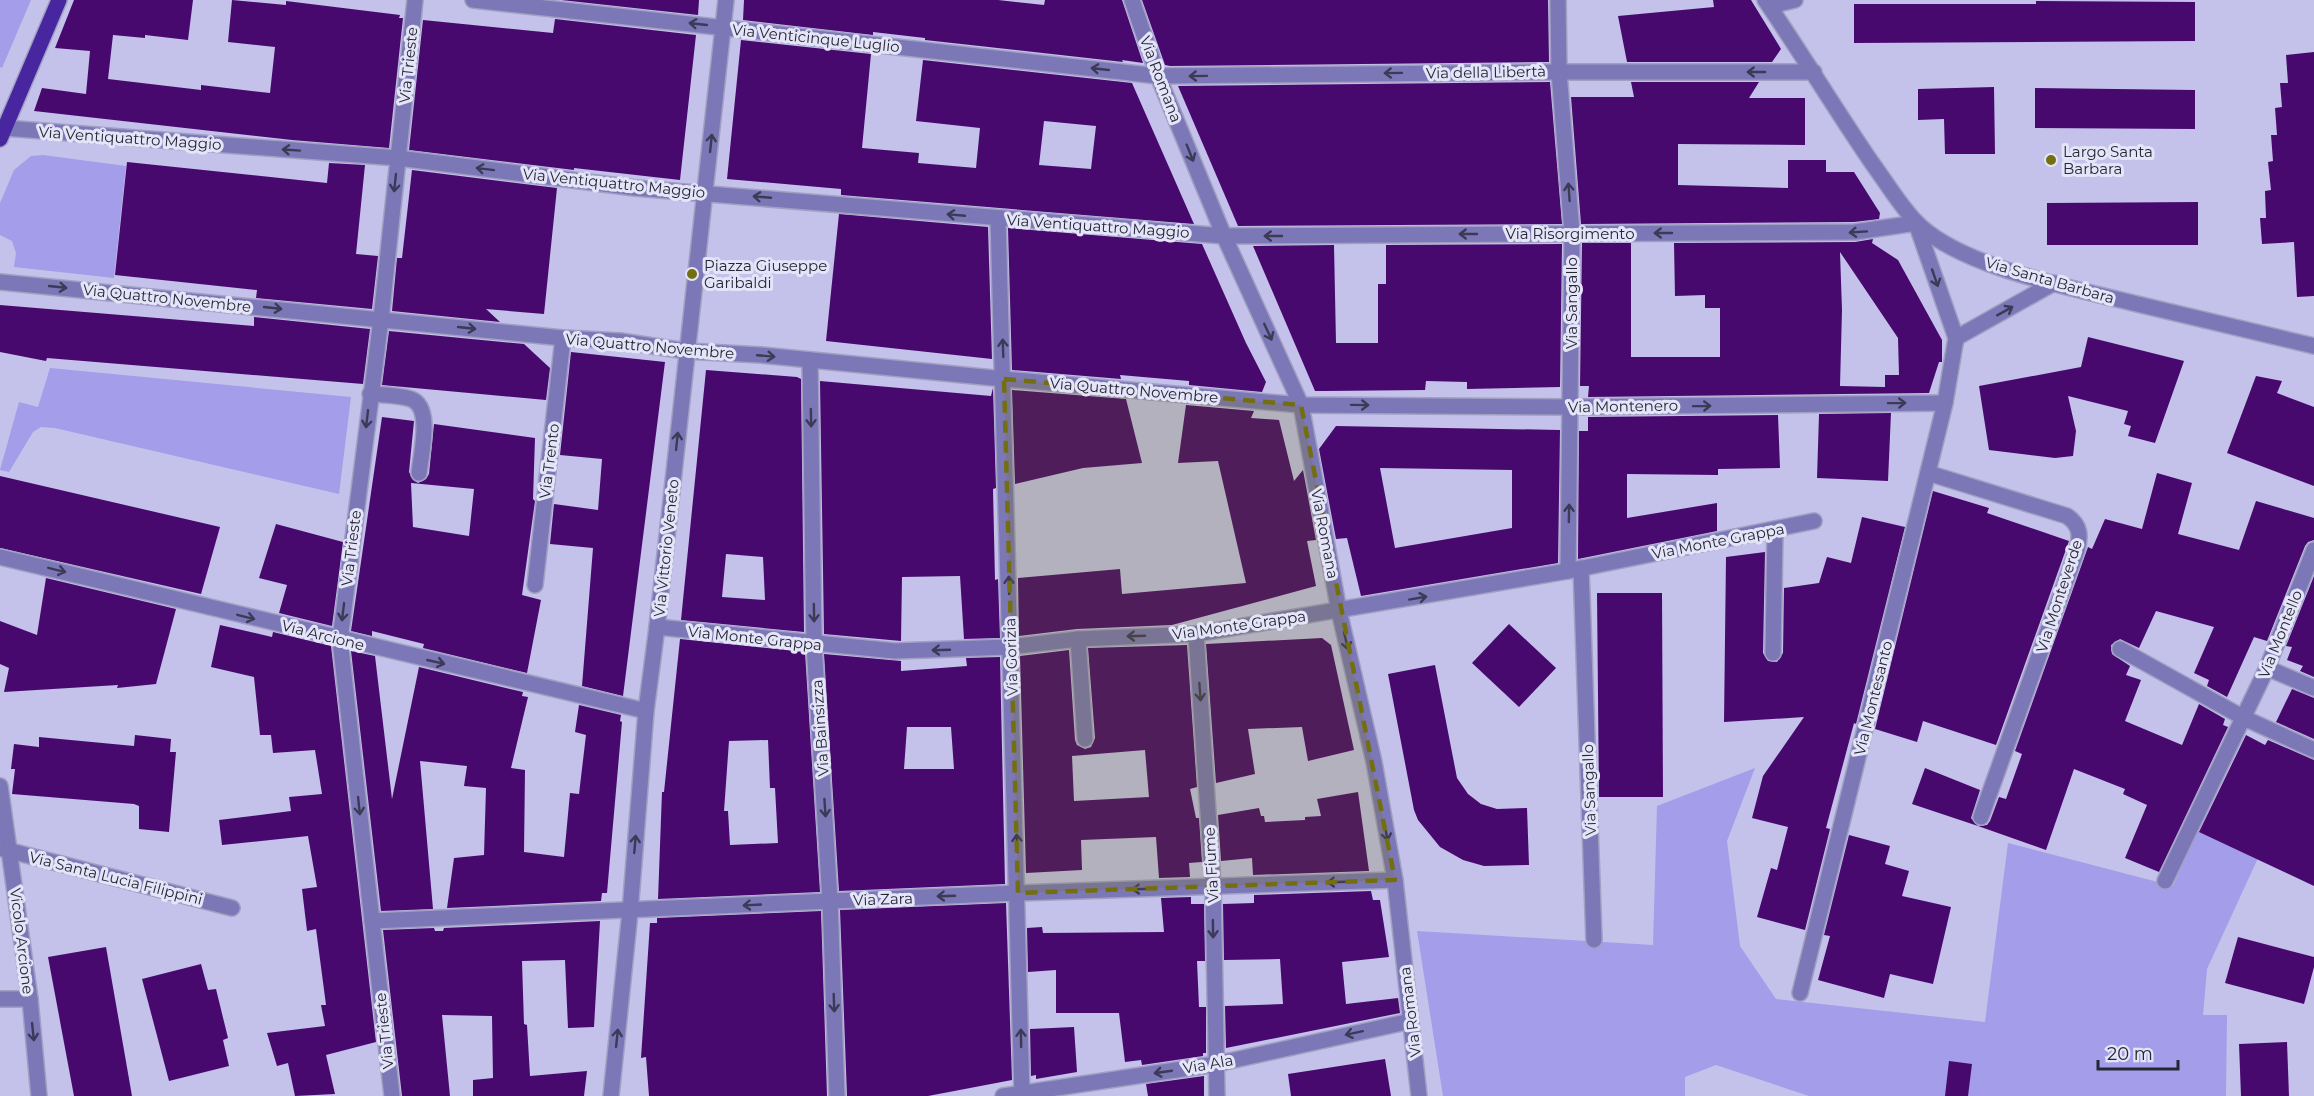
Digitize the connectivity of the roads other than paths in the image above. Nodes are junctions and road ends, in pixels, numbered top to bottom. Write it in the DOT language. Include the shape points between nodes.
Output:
graph roads {
  1 [pos="59,0"];
  2 [pos="416,0"];
  3 [pos="473,0"];
  4 [pos="726,0"];
  5 [pos="1132,0"];
  6 [pos="1558,0"];
  7 [pos="1795,0"];
  8 [pos="1767,3"];
  9 [pos="724,27"];
  10 [pos="1559,72"];
  11 [pos="1814,72"];
  12 [pos="1158,76"];
  13 [pos="2,134"];
  14 [pos="398,158"];
  15 [pos="705,193"];
  16 [pos="998,218"];
  17 [pos="1916,223"];
  18 [pos="1572,233"];
  19 [pos="1224,236"];
  20 [pos="0,282"];
  21 [pos="2054,283"];
  22 [pos="381,319"];
  23 [pos="563,338"];
  24 [pos="1956,338"];
  25 [pos="2314,346"];
  26 [pos="686,351"];
  27 [pos="810,360"];
  28 [pos="1004,379"];
  29 [pos="370,394"];
  30 [pos="1945,403"];
  31 [pos="1301,405"];
  32 [pos="1571,407"];
  33 [pos="419,473"];
  34 [pos="1928,473"];
  35 [pos="1814,521"];
  36 [pos="1776,530"];
  37 [pos="2314,550"];
  38 [pos="0,556"];
  39 [pos="1575,570"];
  40 [pos="535,585"];
  41 [pos="1340,611"];
  42 [pos="657,627"];
  43 [pos="1196,634"];
  44 [pos="340,639"];
  45 [pos="1078,639"];
  46 [pos="814,644"];
  47 [pos="1010,647"];
  48 [pos="2120,650"];
  49 [pos="1773,653"];
  50 [pos="2267,668"];
  51 [pos="2314,688"];
  52 [pos="646,711"];
  53 [pos="2244,718"];
  54 [pos="1085,739"];
  55 [pos="2314,750"];
  56 [pos="0,786"];
  57 [pos="1981,817"];
  58 [pos="5,849"];
  59 [pos="1395,880"];
  60 [pos="2165,881"];
  61 [pos="1213,886"];
  62 [pos="1018,893"];
  63 [pos="831,901"];
  64 [pos="232,908"];
  65 [pos="630,912"];
  66 [pos="372,921"];
  67 [pos="1594,940"];
  68 [pos="1800,993"];
  69 [pos="0,999"];
  70 [pos="30,999"];
  71 [pos="1411,1021"];
  72 [pos="1216,1064"];
  73 [pos="1022,1094"];
  74 [pos="39,1096"];
  75 [pos="392,1096"];
  76 [pos="611,1096"];
  77 [pos="837,1096"];
  78 [pos="1003,1096"];
  79 [pos="1217,1096"];
  80 [pos="1419,1096"];
  1 -- 13 [label="main road"];
  2 -- 14 [label="street, Via Trieste"];
  9 -- 3 [label="street, Via Venticinque Luglio, one-way"];
  4 -- 9 [label="street, Via Vittorio Veneto"];
  5 -- 12 [label="street, Via Romana"];
  6 -- 10 [label="street, Via Sangallo"];
  7 -- 8 [label="street"];
  8 -- 11 [label="street, Via Santa Barbara"];
  12 -- 9 [label="street, Via Venticinque Luglio, one-way"];
  15 -- 9 [label="street, Via Vittorio Veneto, one-way"];
  11 -- 10 [label="street, Via della Libertà, one-way"];
  10 -- 12 [label="street, Via della Libertà, one-way"];
  18 -- 10 [label="street, Via Sangallo, one-way"];
  11 -- 17 [label="street, Via Santa Barbara" via="1836,110"];
  12 -- 19 [label="street, Via Romana, one-way"];
  14 -- 13 [label="street, Via Ventiquattro Maggio, one-way"];
  15 -- 14 [label="street, Via Ventiquattro Maggio, one-way"];
  14 -- 22 [label="street, Via Trieste, one-way"];
  16 -- 15 [label="street, Via Ventiquattro Maggio, one-way"];
  15 -- 26 [label="street, Via Vittorio Veneto"];
  16 -- 19 [label="street, Via Ventiquattro Maggio"];
  28 -- 16 [label="street, Via Gorizia, one-way"];
  17 -- 18 [label="street, Via Risorgimento, one-way" via="1855,232"];
  17 -- 21 [label="street, Via Santa Barbara" via="1941,242 1984,263"];
  17 -- 24 [label="street, one-way"];
  18 -- 19 [label="street, Via Risorgimento, one-way"];
  18 -- 32 [label="street, Via Sangallo"];
  19 -- 31 [label="street, Via Romana, one-way"];
  20 -- 22 [label="street, Via Quattro Novembre, one-way"];
  24 -- 21 [label="street, one-way"];
  21 -- 25 [label="street, Via Santa Barbara"];
  22 -- 23 [label="street, Via Quattro Novembre, one-way"];
  22 -- 29 [label="street, Via Trieste"];
  23 -- 26 [label="street, Via Quattro Novembre" via="620,341"];
  23 -- 40 [label="street, Via Trento"];
  24 -- 30 [label="street, Via Montesanto"];
  26 -- 27 [label="street, Via Quattro Novembre, one-way"];
  42 -- 26 [label="street, Via Vittorio Veneto, one-way"];
  27 -- 28 [label="street, Via Quattro Novembre"];
  27 -- 46 [label="street, Via Bainsizza, one-way"];
  28 -- 31 [label="street, Via Quattro Novembre"];
  47 -- 28 [label="street, Via Gorizia, one-way"];
  29 -- 33 [label="street" via="414,400 424,411"];
  29 -- 44 [label="street, Via Trieste, one-way"];
  32 -- 30 [label="street, Via Montenero, one-way"];
  30 -- 34 [label="street, Via Montesanto"];
  31 -- 32 [label="street, Via Montenero, one-way"];
  31 -- 41 [label="street, Via Romana"];
  39 -- 32 [label="street, Via Sangallo, one-way"];
  34 -- 57 [label="street, Via Monteverde" via="2067,516 2080,534"];
  34 -- 68 [label="street, Via Montesanto"];
  35 -- 36 [label="street, Via Monte Grappa"];
  36 -- 39 [label="street, Via Monte Grappa"];
  36 -- 49 [label="street"];
  37 -- 50 [label="street, Via Montello"];
  38 -- 44 [label="street, Via Arcione, one-way"];
  41 -- 39 [label="street, Via Monte Grappa, one-way"];
  39 -- 67 [label="street, Via Sangallo"];
  41 -- 43 [label="street, Via Monte Grappa"];
  41 -- 59 [label="street, Via Romana, one-way" via="1374,762"];
  42 -- 46 [label="street, Via Monte Grappa"];
  42 -- 52 [label="street, Via Vittorio Veneto"];
  43 -- 45 [label="street, Via Monte Grappa, one-way"];
  43 -- 61 [label="street, Via Fiume, one-way"];
  44 -- 52 [label="street, Via Arcione, one-way"];
  44 -- 66 [label="street, Via Trieste, one-way"];
  45 -- 47 [label="street, Via Monte Grappa"];
  45 -- 54 [label="street"];
  47 -- 46 [label="street, Via Monte Grappa, one-way" via="883,651"];
  46 -- 63 [label="street, Via Bainsizza, one-way"];
  62 -- 47 [label="street, Via Gorizia, one-way"];
  48 -- 53 [label="street"];
  50 -- 51 [label="street"];
  50 -- 53 [label="street, Via Montello"];
  65 -- 52 [label="street, Via Vittorio Veneto, one-way"];
  53 -- 55 [label="street"];
  53 -- 60 [label="street, Via Montello"];
  56 -- 58 [label="street, Vicolo Arcione"];
  58 -- 64 [label="street, Via Santa Lucia Filippini"];
  58 -- 70 [label="street, Vicolo Arcione"];
  59 -- 61 [label="street, Via Zara, one-way"];
  59 -- 71 [label="street, Via Romana"];
  61 -- 62 [label="street, Via Zara, one-way"];
  61 -- 72 [label="street, Via Fiume, one-way"];
  62 -- 63 [label="street, Via Zara, one-way"];
  73 -- 62 [label="street, Via Gorizia, one-way"];
  63 -- 65 [label="street, Via Zara, one-way"];
  63 -- 77 [label="street, Via Bainsizza, one-way"];
  65 -- 66 [label="street, Via Zara"];
  76 -- 65 [label="street, Via Vittorio Veneto, one-way"];
  66 -- 75 [label="street, Via Trieste"];
  69 -- 70 [label="street"];
  70 -- 74 [label="street, Vicolo Arcione, one-way"];
  71 -- 72 [label="street, Via Ala, one-way"];
  71 -- 80 [label="street, Via Romana"];
  72 -- 73 [label="street, Via Ala, one-way"];
  72 -- 79 [label="street, Via Fiume"];
  73 -- 78 [label="street, Via Ala"];
}
